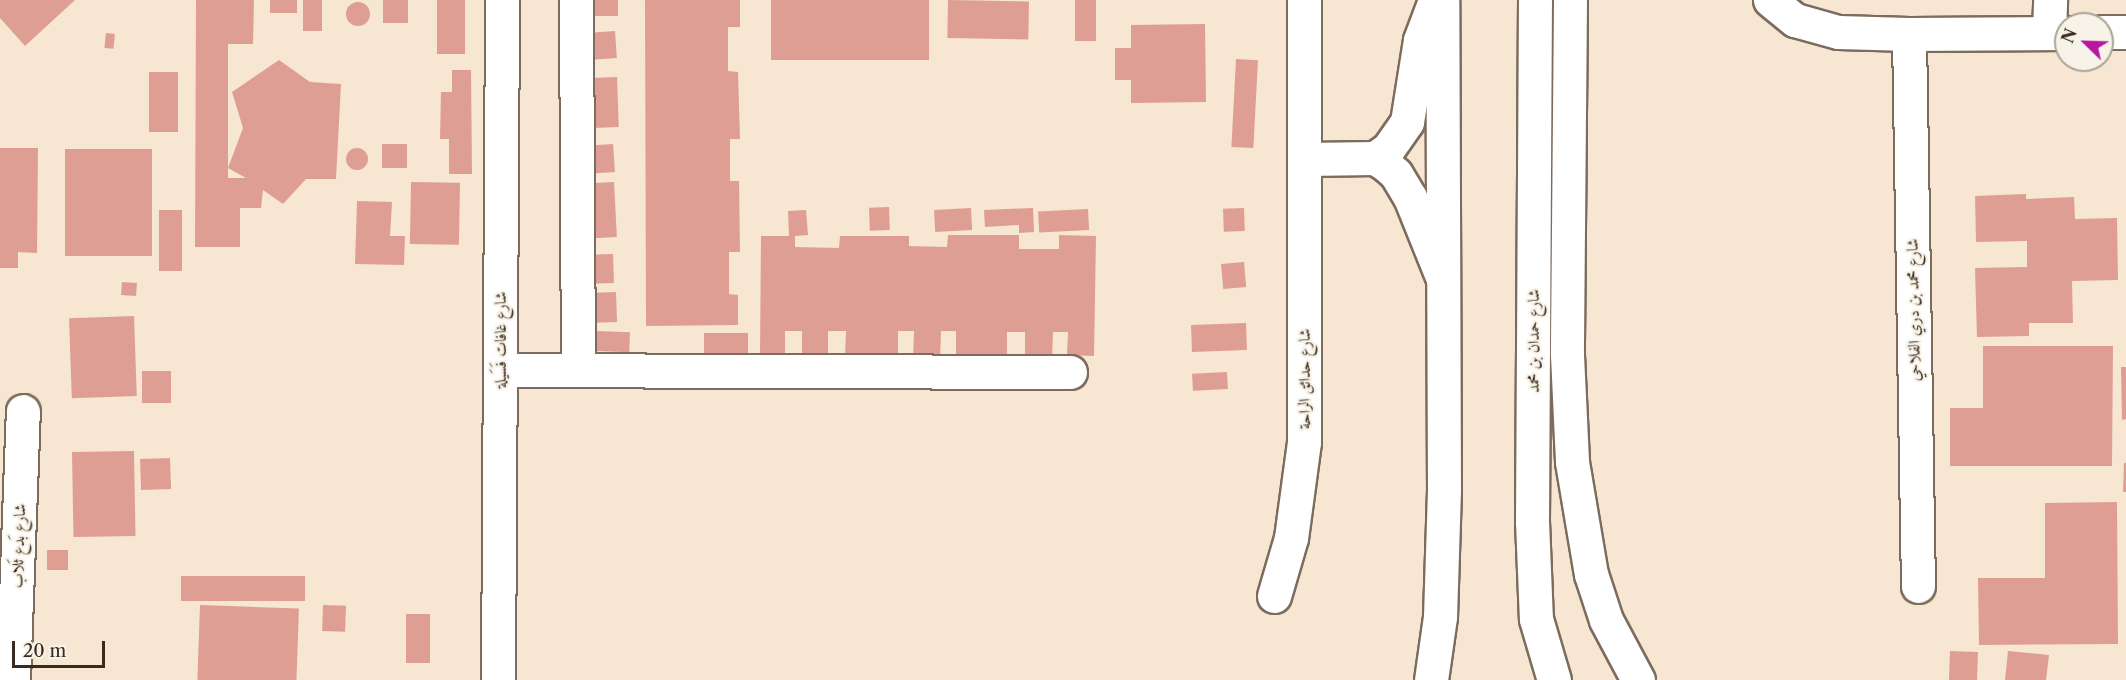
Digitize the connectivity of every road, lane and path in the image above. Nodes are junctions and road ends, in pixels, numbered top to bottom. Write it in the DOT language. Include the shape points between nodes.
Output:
graph roads {
  1 [pos="502,0"];
  2 [pos="576,0"];
  3 [pos="1304,0"];
  4 [pos="1435,0"];
  5 [pos="1442,0"];
  6 [pos="1535,0"];
  7 [pos="1570,0"];
  8 [pos="1770,0"];
  9 [pos="2049,0"];
  10 [pos="2054,18"];
  11 [pos="2054,33"];
  12 [pos="1909,34"];
  13 [pos="1375,158"];
  14 [pos="1305,159"];
  15 [pos="1444,279"];
  16 [pos="500,370"];
  17 [pos="578,370"];
  18 [pos="1070,372"];
  19 [pos="23,411"];
  20 [pos="1918,586"];
  21 [pos="1274,596"];
  22 [pos="13,680"];
  23 [pos="498,680"];
  24 [pos="1431,680"];
  25 [pos="1554,680"];
  26 [pos="1638,680"];
  1 -- 16 [label="street, شارع غافات فَسَيلة"];
  2 -- 17 [label="street"];
  3 -- 14 [label="street, شارع حدائق الراحة"];
  4 -- 13 [label="street" via="1420,40 1407,122 1388,149"];
  5 -- 15 [label="street"];
  6 -- 25 [label="street, شارع حمدان بن محمد" via="1532,541 1536,619"];
  7 -- 26 [label="street" via="1567,355 1572,462 1591,574 1606,620"];
  8 -- 12 [label="street" via="1795,20 1816,27 1838,32"];
  9 -- 10 [label="street"];
  11 -- 12 [label="street"];
  12 -- 20 [label="street, شارع محمد بن دري الفلاحي"];
  13 -- 14 [label="street"];
  13 -- 15 [label="street" via="1404,185"];
  14 -- 21 [label="street, شارع حدائق الراحة" via="1304,442 1291,538"];
  15 -- 24 [label="street" via="1440,617"];
  16 -- 17 [label="street"];
  16 -- 23 [label="street, شارع غافات فَسَيلة"];
  17 -- 18 [label="street"];
  19 -- 22 [label="street, شارع بَدع ثَلاب"];
}
